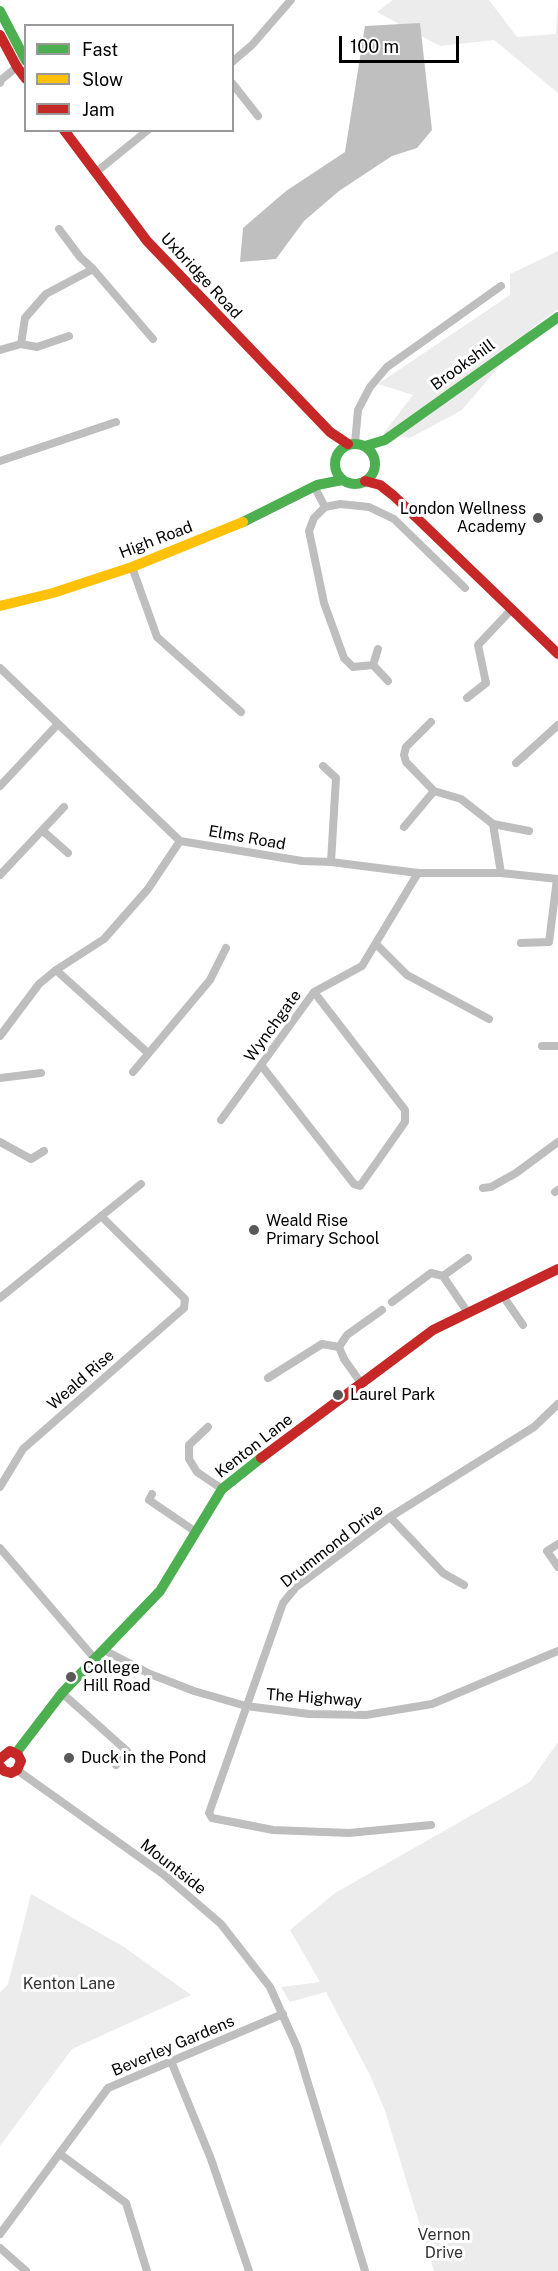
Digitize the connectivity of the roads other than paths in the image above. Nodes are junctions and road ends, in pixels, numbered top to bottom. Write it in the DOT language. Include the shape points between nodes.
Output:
graph roads {
  1 [pos="291,0"];
  2 [pos="0,11"];
  3 [pos="0,35"];
  4 [pos="234,60"];
  5 [pos="21,64"];
  6 [pos="0,83"];
  7 [pos="234,86"];
  8 [pos="258,116"];
  9 [pos="65,132"];
  10 [pos="145,132"];
  11 [pos="94,173"];
  12 [pos="59,229"];
  13 [pos="93,269"];
  14 [pos="501,286"];
  15 [pos="558,317"];
  16 [pos="69,336"];
  17 [pos="153,339"];
  18 [pos="21,344"];
  19 [pos="0,350"];
  20 [pos="116,422"];
  21 [pos="330,432"];
  22 [pos="385,440"];
  23 [pos="356,445"];
  24 [pos="338,453"];
  25 [pos="374,457"];
  26 [pos="0,461"];
  27 [pos="334,466"];
  28 [pos="374,471"];
  29 [pos="342,480"];
  30 [pos="364,481"];
  31 [pos="380,485"];
  32 [pos="315,486"];
  33 [pos="325,507"];
  34 [pos="132,567"];
  35 [pos="470,569"];
  36 [pos="459,582"];
  37 [pos="465,588"];
  38 [pos="0,606"];
  39 [pos="512,609"];
  40 [pos="378,649"];
  41 [pos="558,654"];
  42 [pos="373,665"];
  43 [pos="0,668"];
  44 [pos="388,681"];
  45 [pos="466,699"];
  46 [pos="241,712"];
  47 [pos="430,722"];
  48 [pos="58,724"];
  49 [pos="558,725"];
  50 [pos="516,763"];
  51 [pos="323,766"];
  52 [pos="0,786"];
  53 [pos="434,791"];
  54 [pos="64,807"];
  55 [pos="493,824"];
  56 [pos="404,827"];
  57 [pos="43,831"];
  58 [pos="530,831"];
  59 [pos="180,841"];
  60 [pos="68,853"];
  61 [pos="331,862"];
  62 [pos="3,865"];
  63 [pos="418,873"];
  64 [pos="501,873"];
  65 [pos="0,875"];
  66 [pos="557,879"];
  67 [pos="376,944"];
  68 [pos="522,944"];
  69 [pos="226,948"];
  70 [pos="56,970"];
  71 [pos="314,992"];
  72 [pos="0,1018"];
  73 [pos="489,1019"];
  74 [pos="9,1024"];
  75 [pos="0,1036"];
  76 [pos="542,1046"];
  77 [pos="558,1046"];
  78 [pos="148,1053"];
  79 [pos="261,1065"];
  80 [pos="134,1072"];
  81 [pos="41,1073"];
  82 [pos="0,1078"];
  83 [pos="221,1120"];
  84 [pos="0,1142"];
  85 [pos="558,1142"];
  86 [pos="44,1151"];
  87 [pos="141,1184"];
  88 [pos="483,1188"];
  89 [pos="101,1216"];
  90 [pos="468,1258"];
  91 [pos="558,1269"];
  92 [pos="443,1276"];
  93 [pos="503,1296"];
  94 [pos="0,1298"];
  95 [pos="392,1302"];
  96 [pos="382,1310"];
  97 [pos="468,1313"];
  98 [pos="523,1325"];
  99 [pos="339,1347"];
  100 [pos="268,1378"];
  101 [pos="361,1383"];
  102 [pos="558,1404"];
  103 [pos="208,1427"];
  104 [pos="0,1487"];
  105 [pos="222,1489"];
  106 [pos="152,1494"];
  107 [pos="390,1517"];
  108 [pos="196,1532"];
  109 [pos="558,1544"];
  110 [pos="0,1548"];
  111 [pos="558,1567"];
  112 [pos="464,1585"];
  113 [pos="104,1650"];
  114 [pos="558,1651"];
  115 [pos="95,1659"];
  116 [pos="62,1693"];
  117 [pos="246,1706"];
  118 [pos="16,1753"];
  119 [pos="1,1763"];
  120 [pos="116,1765"];
  121 [pos="17,1770"];
  122 [pos="431,1825"];
  123 [pos="283,2014"];
  124 [pos="171,2061"];
  125 [pos="60,2154"];
  126 [pos="0,2234"];
  127 [pos="0,2248"];
  128 [pos="26,2271"];
  129 [pos="147,2271"];
  130 [pos="249,2271"];
  131 [pos="365,2271"];
  1 -- 4 [label="street"];
  2 -- 5 [label="main road"];
  3 -- 5 [label="main road"];
  5 -- 6 [label="street"];
  7 -- 8 [label="street"];
  9 -- 11 [label="main road, Uxbridge Road"];
  10 -- 11 [label="street"];
  11 -- 21 [label="main road, Uxbridge Road" via="147,241"];
  12 -- 13 [label="street"];
  13 -- 17 [label="street"];
  13 -- 18 [label="street" via="46,294 25,318"];
  14 -- 23 [label="street" via="387,367 358,410"];
  15 -- 22 [label="main road, Brookshill"];
  16 -- 18 [label="street" via="37,347"];
  18 -- 19 [label="street"];
  20 -- 26 [label="street"];
  21 -- 23 [label="main road, Uxbridge Road"];
  21 -- 24 [label="main road, Uxbridge Road"];
  22 -- 23 [label="main road, Brookshill"];
  22 -- 25 [label="main road, Brookshill"];
  23 -- 24 [label="main road"];
  23 -- 25 [label="main road"];
  24 -- 27 [label="main road"];
  25 -- 28 [label="main road"];
  27 -- 29 [label="main road"];
  27 -- 32 [label="main road, High Road"];
  28 -- 30 [label="main road"];
  28 -- 31 [label="main road"];
  29 -- 30 [label="main road" via="356,484"];
  29 -- 32 [label="main road, High Road"];
  30 -- 31 [label="main road"];
  31 -- 35 [label="main road"];
  32 -- 33 [label="street"];
  32 -- 34 [label="main road, High Road" via="237,525"];
  33 -- 36 [label="street" via="369,507 394,519"];
  33 -- 42 [label="street" via="314,518 309,531 324,603 344,658 353,667"];
  34 -- 38 [label="main road, High Road"];
  34 -- 46 [label="street" via="157,637"];
  35 -- 36 [label="street"];
  35 -- 39 [label="main road"];
  36 -- 37 [label="street"];
  39 -- 41 [label="main road"];
  39 -- 45 [label="street" via="478,645 486,683"];
  40 -- 42 [label="street"];
  42 -- 44 [label="street"];
  43 -- 48 [label="street"];
  47 -- 53 [label="street" via="404,754 408,765"];
  48 -- 52 [label="street"];
  48 -- 59 [label="street"];
  49 -- 50 [label="street"];
  51 -- 61 [label="street" via="336,778"];
  53 -- 55 [label="street" via="461,800"];
  53 -- 56 [label="street"];
  54 -- 57 [label="street"];
  55 -- 58 [label="street"];
  55 -- 64 [label="street"];
  57 -- 60 [label="street"];
  57 -- 62 [label="street"];
  59 -- 61 [label="street, Elms Road" via="302,861"];
  59 -- 70 [label="street" via="148,889 104,939"];
  61 -- 63 [label="street, Elms Road"];
  62 -- 65 [label="street"];
  63 -- 64 [label="street, Elms Road"];
  63 -- 67 [label="street, Wynchgate"];
  64 -- 66 [label="street, Elms Road"];
  66 -- 68 [label="street" via="549,942"];
  67 -- 71 [label="street, Wynchgate" via="362,966"];
  67 -- 73 [label="street" via="407,975"];
  69 -- 78 [label="street" via="210,980"];
  70 -- 74 [label="street" via="39,984"];
  70 -- 78 [label="street"];
  71 -- 79 [label="street, Wynchgate"];
  71 -- 79 [label="street" via="405,1110 405,1122 360,1186 354,1184"];
  72 -- 74 [label="street"];
  74 -- 75 [label="street"];
  76 -- 77 [label="street"];
  78 -- 80 [label="street"];
  79 -- 83 [label="street, Wynchgate"];
  81 -- 82 [label="street"];
  84 -- 86 [label="street" via="31,1159"];
  85 -- 88 [label="street" via="516,1173"];
  87 -- 89 [label="street"];
  89 -- 94 [label="street"];
  89 -- 104 [label="street, Weald Rise" via="185,1299 184,1308 23,1449"];
  90 -- 92 [label="street"];
  91 -- 93 [label="main road, Kenton Lane"];
  92 -- 95 [label="street" via="431,1273"];
  92 -- 97 [label="street"];
  93 -- 97 [label="main road, Kenton Lane"];
  93 -- 98 [label="street"];
  96 -- 99 [label="street" via="347,1335"];
  97 -- 101 [label="main road, Kenton Lane" via="433,1330"];
  99 -- 100 [label="street" via="322,1344"];
  99 -- 101 [label="street"];
  101 -- 105 [label="main road, Kenton Lane"];
  102 -- 107 [label="street, Drummond Drive" via="534,1427"];
  103 -- 105 [label="street" via="189,1445 189,1459 197,1472"];
  105 -- 108 [label="main road, Kenton Lane"];
  106 -- 108 [label="street" via="149,1500"];
  107 -- 112 [label="street" via="443,1573"];
  107 -- 117 [label="street, Drummond Drive" via="296,1587 283,1603"];
  108 -- 113 [label="main road, Kenton Lane" via="160,1591"];
  109 -- 111 [label="street" via="547,1551"];
  110 -- 115 [label="street"];
  113 -- 115 [label="main road, Kenton Lane"];
  113 -- 117 [label="street, The Highway" via="195,1692"];
  114 -- 117 [label="street, The Highway" via="432,1704 366,1715 309,1714"];
  115 -- 116 [label="main road, Kenton Lane"];
  116 -- 118 [label="main road, Kenton Lane"];
  116 -- 120 [label="street" via="127,1751"];
  117 -- 122 [label="street, Drummond Drive" via="209,1813 212,1818 273,1830 349,1833"];
  118 -- 119 [label="main road" via="10,1751"];
  118 -- 121 [label="main road" via="21,1761"];
  119 -- 121 [label="main road" via="11,1773"];
  121 -- 123 [label="street, Mountside" via="163,1874 220,1924 270,1987"];
  123 -- 124 [label="street, Beverley Gardens"];
  123 -- 131 [label="street" via="317,2108"];
  124 -- 125 [label="street, Beverley Gardens" via="108,2088"];
  124 -- 130 [label="street" via="211,2159"];
  125 -- 126 [label="street, Beverley Gardens"];
  125 -- 129 [label="street" via="126,2204"];
  127 -- 128 [label="street"];
}
